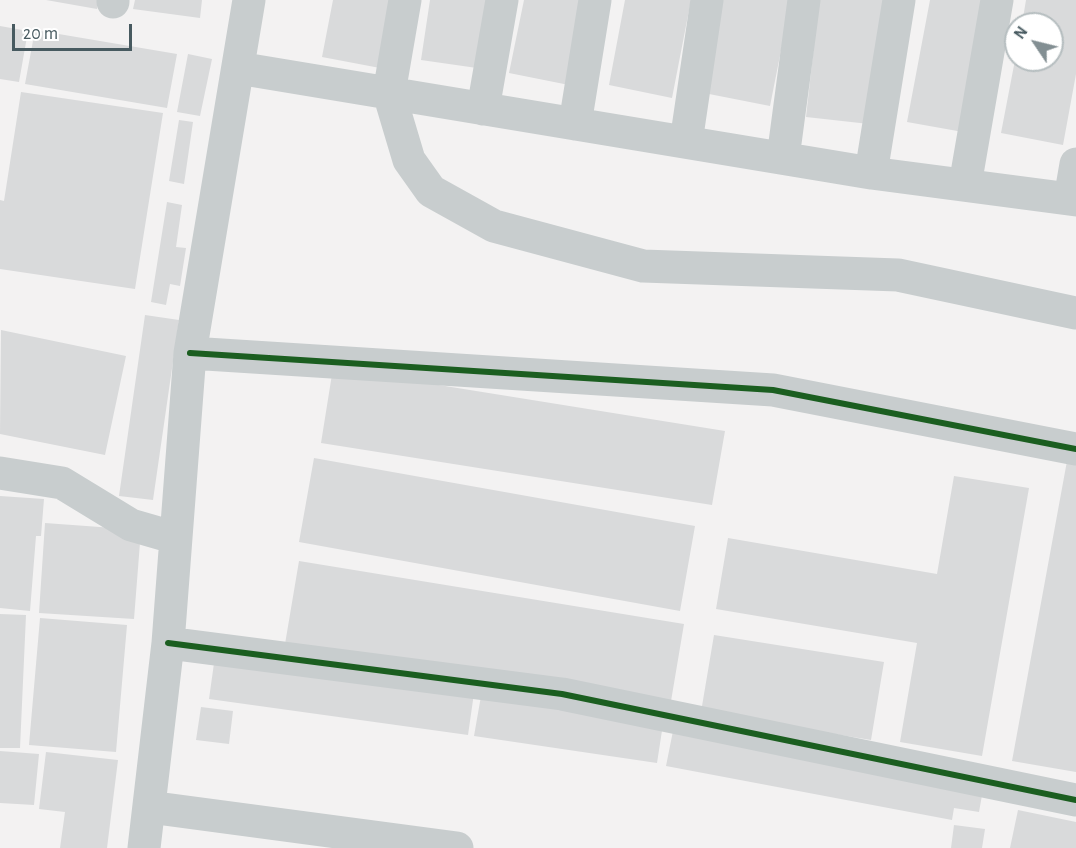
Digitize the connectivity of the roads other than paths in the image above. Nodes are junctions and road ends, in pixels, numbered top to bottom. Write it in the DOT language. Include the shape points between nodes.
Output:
graph roads {
  1 [pos="249,0"];
  2 [pos="405,0"];
  3 [pos="502,0"];
  4 [pos="595,0"];
  5 [pos="707,0"];
  6 [pos="804,0"];
  7 [pos="899,0"];
  8 [pos="997,0"];
  9 [pos="238,68"];
  10 [pos="389,93"];
  11 [pos="483,109"];
  12 [pos="575,124"];
  13 [pos="686,142"];
  14 [pos="783,158"];
  15 [pos="1076,164"];
  16 [pos="871,173"];
  17 [pos="965,185"];
  18 [pos="1073,200"];
  19 [pos="1076,313"];
  20 [pos="190,353"];
  21 [pos="1076,450"];
  22 [pos="0,473"];
  23 [pos="176,537"];
  24 [pos="168,644"];
  25 [pos="1076,800"];
  26 [pos="149,807"];
  27 [pos="144,848"];
  28 [pos="457,848"];
  1 -- 9 [label="street"];
  2 -- 10 [label="street"];
  3 -- 11 [label="street"];
  4 -- 12 [label="street"];
  5 -- 13 [label="street"];
  6 -- 14 [label="street"];
  7 -- 16 [label="street"];
  8 -- 17 [label="street"];
  9 -- 10 [label="street"];
  9 -- 20 [label="street"];
  10 -- 11 [label="street"];
  10 -- 19 [label="street" via="409,160 431,191 494,226 643,266 898,275"];
  11 -- 12 [label="street"];
  12 -- 13 [label="street"];
  13 -- 14 [label="street"];
  14 -- 16 [label="street"];
  15 -- 18 [label="street"];
  16 -- 17 [label="street"];
  17 -- 18 [label="street"];
  20 -- 21 [label="street" via="773,390"];
  20 -- 23 [label="street"];
  22 -- 23 [label="street" via="62,483 131,525"];
  23 -- 24 [label="street"];
  24 -- 25 [label="street" via="562,694"];
  24 -- 26 [label="street"];
  26 -- 27 [label="street"];
  26 -- 28 [label="street"];
}
